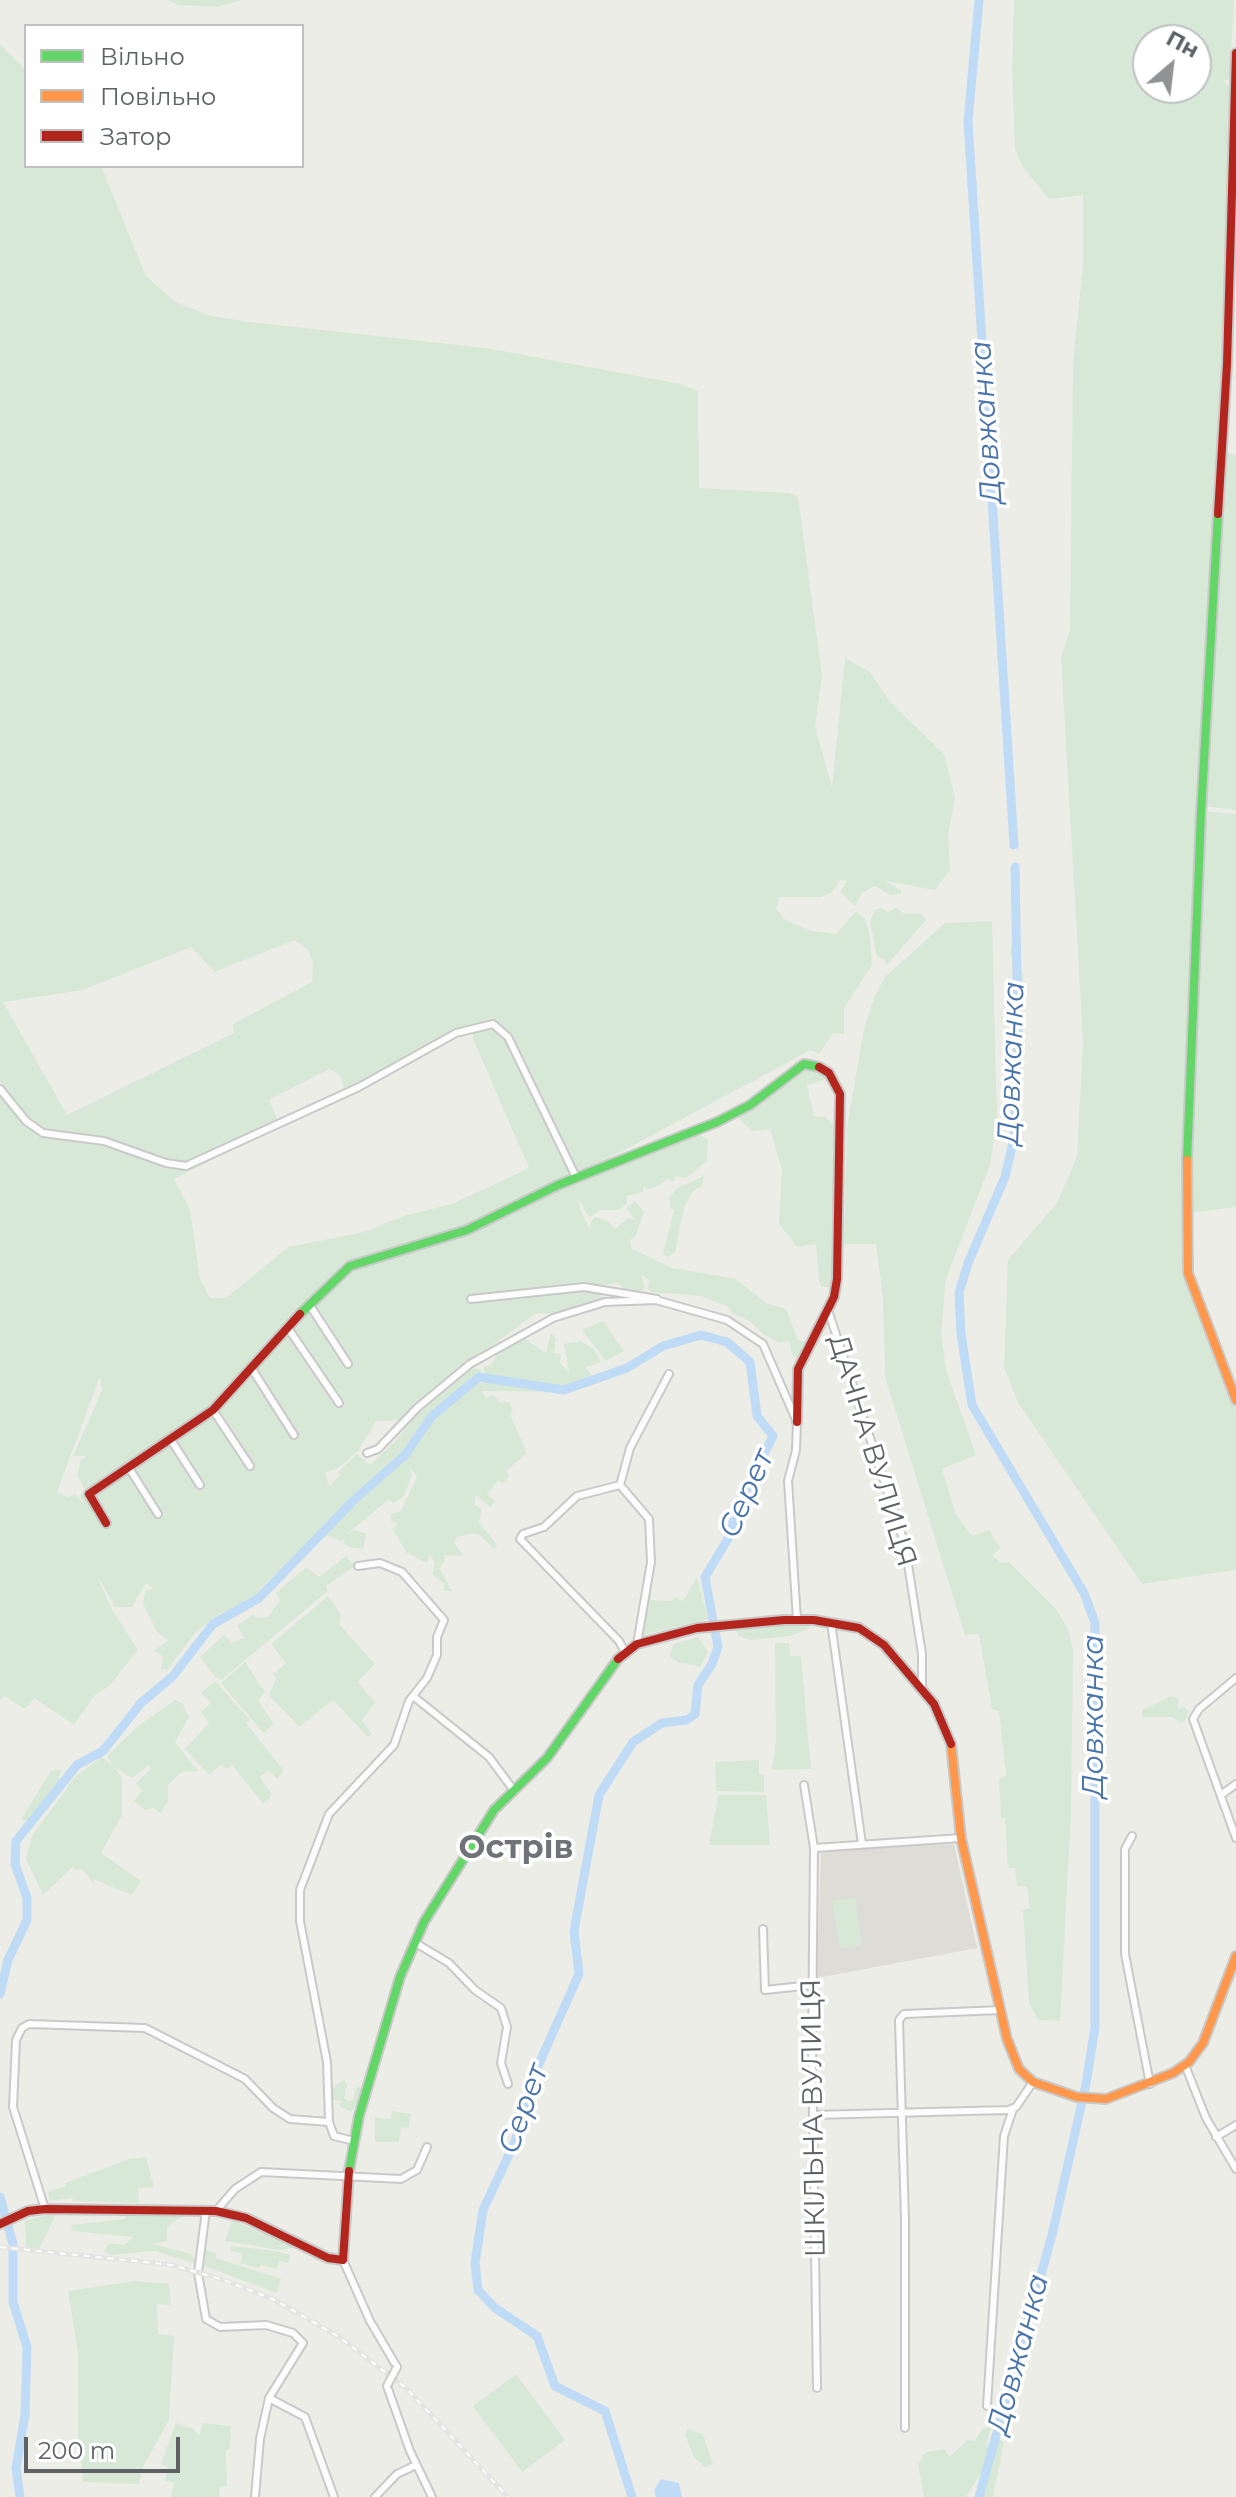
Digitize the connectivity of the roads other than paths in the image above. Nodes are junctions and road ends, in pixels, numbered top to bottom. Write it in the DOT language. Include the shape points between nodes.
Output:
graph roads {
  1 [pos="1236,53"];
  2 [pos="0,1089"];
  3 [pos="576,1177"];
  4 [pos="471,1299"];
  5 [pos="664,1302"];
  6 [pos="309,1304"];
  7 [pos="828,1310"];
  8 [pos="288,1328"];
  9 [pos="348,1364"];
  10 [pos="252,1369"];
  11 [pos="669,1374"];
  12 [pos="1236,1400"];
  13 [pos="339,1403"];
  14 [pos="213,1410"];
  15 [pos="797,1422"];
  16 [pos="294,1435"];
  17 [pos="171,1440"];
  18 [pos="367,1453"];
  19 [pos="250,1466"];
  20 [pos="129,1468"];
  21 [pos="200,1485"];
  22 [pos="620,1485"];
  23 [pos="158,1514"];
  24 [pos="106,1523"];
  25 [pos="358,1566"];
  26 [pos="797,1620"];
  27 [pos="831,1622"];
  28 [pos="637,1644"];
  29 [pos="625,1652"];
  30 [pos="1236,1678"];
  31 [pos="922,1688"];
  32 [pos="413,1696"];
  33 [pos="1236,1784"];
  34 [pos="804,1785"];
  35 [pos="512,1788"];
  36 [pos="1221,1795"];
  37 [pos="1132,1836"];
  38 [pos="961,1838"];
  39 [pos="1236,1838"];
  40 [pos="862,1844"];
  41 [pos="814,1848"];
  42 [pos="763,1929"];
  43 [pos="414,1942"];
  44 [pos="1236,1956"];
  45 [pos="812,1985"];
  46 [pos="1001,2010"];
  47 [pos="1185,2065"];
  48 [pos="1033,2082"];
  49 [pos="508,2084"];
  50 [pos="1150,2084"];
  51 [pos="1013,2109"];
  52 [pos="902,2113"];
  53 [pos="813,2115"];
  54 [pos="329,2122"];
  55 [pos="1236,2125"];
  56 [pos="1216,2137"];
  57 [pos="354,2141"];
  58 [pos="427,2147"];
  59 [pos="1236,2169"];
  60 [pos="348,2176"];
  61 [pos="45,2209"];
  62 [pos="211,2211"];
  63 [pos="0,2224"];
  64 [pos="343,2260"];
  65 [pos="817,2388"];
  66 [pos="269,2398"];
  67 [pos="987,2406"];
  68 [pos="905,2428"];
  69 [pos="416,2465"];
  70 [pos="255,2497"];
  71 [pos="334,2497"];
  72 [pos="375,2497"];
  73 [pos="432,2497"];
  1 -- 12 [label="street" via="1227,364 1186,1189 1191,1284"];
  2 -- 3 [label="street" via="43,1133 104,1141 186,1166 359,1087 456,1033 493,1024 508,1037"];
  3 -- 6 [label="street" via="467,1230 354,1264"];
  3 -- 7 [label="street" via="733,1114 804,1064 822,1066 840,1094 837,1279"];
  4 -- 5 [label="street" via="584,1287"];
  5 -- 15 [label="street" via="727,1320 758,1339"];
  5 -- 18 [label="street" via="605,1302 524,1332 470,1364 378,1449"];
  6 -- 8 [label="street"];
  6 -- 9 [label="street"];
  7 -- 15 [label="street" via="798,1369"];
  7 -- 31 [label="street, ДАЧНА ВУЛИЦЯ" via="905,1545 922,1654"];
  8 -- 10 [label="street"];
  8 -- 13 [label="street"];
  10 -- 14 [label="street"];
  10 -- 16 [label="street"];
  11 -- 22 [label="street" via="630,1448"];
  14 -- 17 [label="street"];
  14 -- 19 [label="street"];
  15 -- 26 [label="street" via="788,1481"];
  17 -- 20 [label="street"];
  17 -- 21 [label="street"];
  20 -- 23 [label="street"];
  20 -- 24 [label="street" via="89,1494"];
  22 -- 28 [label="street" via="640,1504 651,1528 651,1562"];
  22 -- 29 [label="street" via="577,1496 544,1527 520,1536"];
  25 -- 32 [label="street" via="380,1563 402,1572 444,1620 437,1655"];
  26 -- 27 [label="street"];
  26 -- 28 [label="street" via="732,1622"];
  27 -- 31 [label="street" via="871,1634"];
  27 -- 40 [label="street"];
  28 -- 29 [label="street"];
  29 -- 35 [label="street" via="547,1758"];
  30 -- 36 [label="street" via="1193,1719"];
  31 -- 38 [label="street" via="950,1738"];
  32 -- 35 [label="street" via="489,1757"];
  32 -- 54 [label="street" via="394,1745 329,1814 300,1890 300,1921 327,2062"];
  33 -- 36 [label="street"];
  34 -- 41 [label="street, ШКІЛЬНА ВУЛИЦЯ"];
  35 -- 43 [label="street" via="454,1871"];
  36 -- 39 [label="street"];
  37 -- 50 [label="street" via="1125,1849 1125,1954"];
  38 -- 40 [label="street"];
  38 -- 46 [label="street"];
  40 -- 41 [label="street"];
  41 -- 45 [label="street, ШКІЛЬНА ВУЛИЦЯ"];
  42 -- 45 [label="street" via="765,1990"];
  43 -- 49 [label="street" via="449,1963 501,2008 507,2027 501,2063"];
  43 -- 57 [label="street" via="374,2058"];
  44 -- 47 [label="street" via="1211,2029"];
  45 -- 53 [label="street, ШКІЛЬНА ВУЛИЦЯ"];
  46 -- 48 [label="street" via="1013,2058"];
  46 -- 52 [label="street" via="902,2017"];
  47 -- 50 [label="street"];
  47 -- 56 [label="street"];
  48 -- 50 [label="street" via="1089,2099 1106,2099"];
  48 -- 51 [label="street"];
  51 -- 52 [label="street"];
  51 -- 67 [label="street" via="1004,2136"];
  52 -- 53 [label="street"];
  52 -- 68 [label="street"];
  53 -- 65 [label="street, ШКІЛЬНА ВУЛИЦЯ"];
  54 -- 57 [label="street" via="334,2136"];
  54 -- 61 [label="street" via="290,2119 245,2079 145,2028 29,2024 16,2040 13,2107"];
  55 -- 56 [label="street"];
  56 -- 59 [label="street"];
  57 -- 60 [label="street"];
  58 -- 60 [label="street" via="423,2162 409,2177"];
  60 -- 62 [label="street" via="261,2172"];
  60 -- 64 [label="street"];
  61 -- 62 [label="street"];
  61 -- 63 [label="street"];
  62 -- 64 [label="street" via="246,2218 328,2258"];
  62 -- 66 [label="street" via="198,2273 206,2319 220,2327 266,2325 302,2339"];
  64 -- 69 [label="street, bridge" via="397,2367 387,2386"];
  66 -- 70 [label="street"];
  66 -- 71 [label="street" via="305,2417"];
  69 -- 72 [label="street" via="397,2474"];
  69 -- 73 [label="street"];
}
